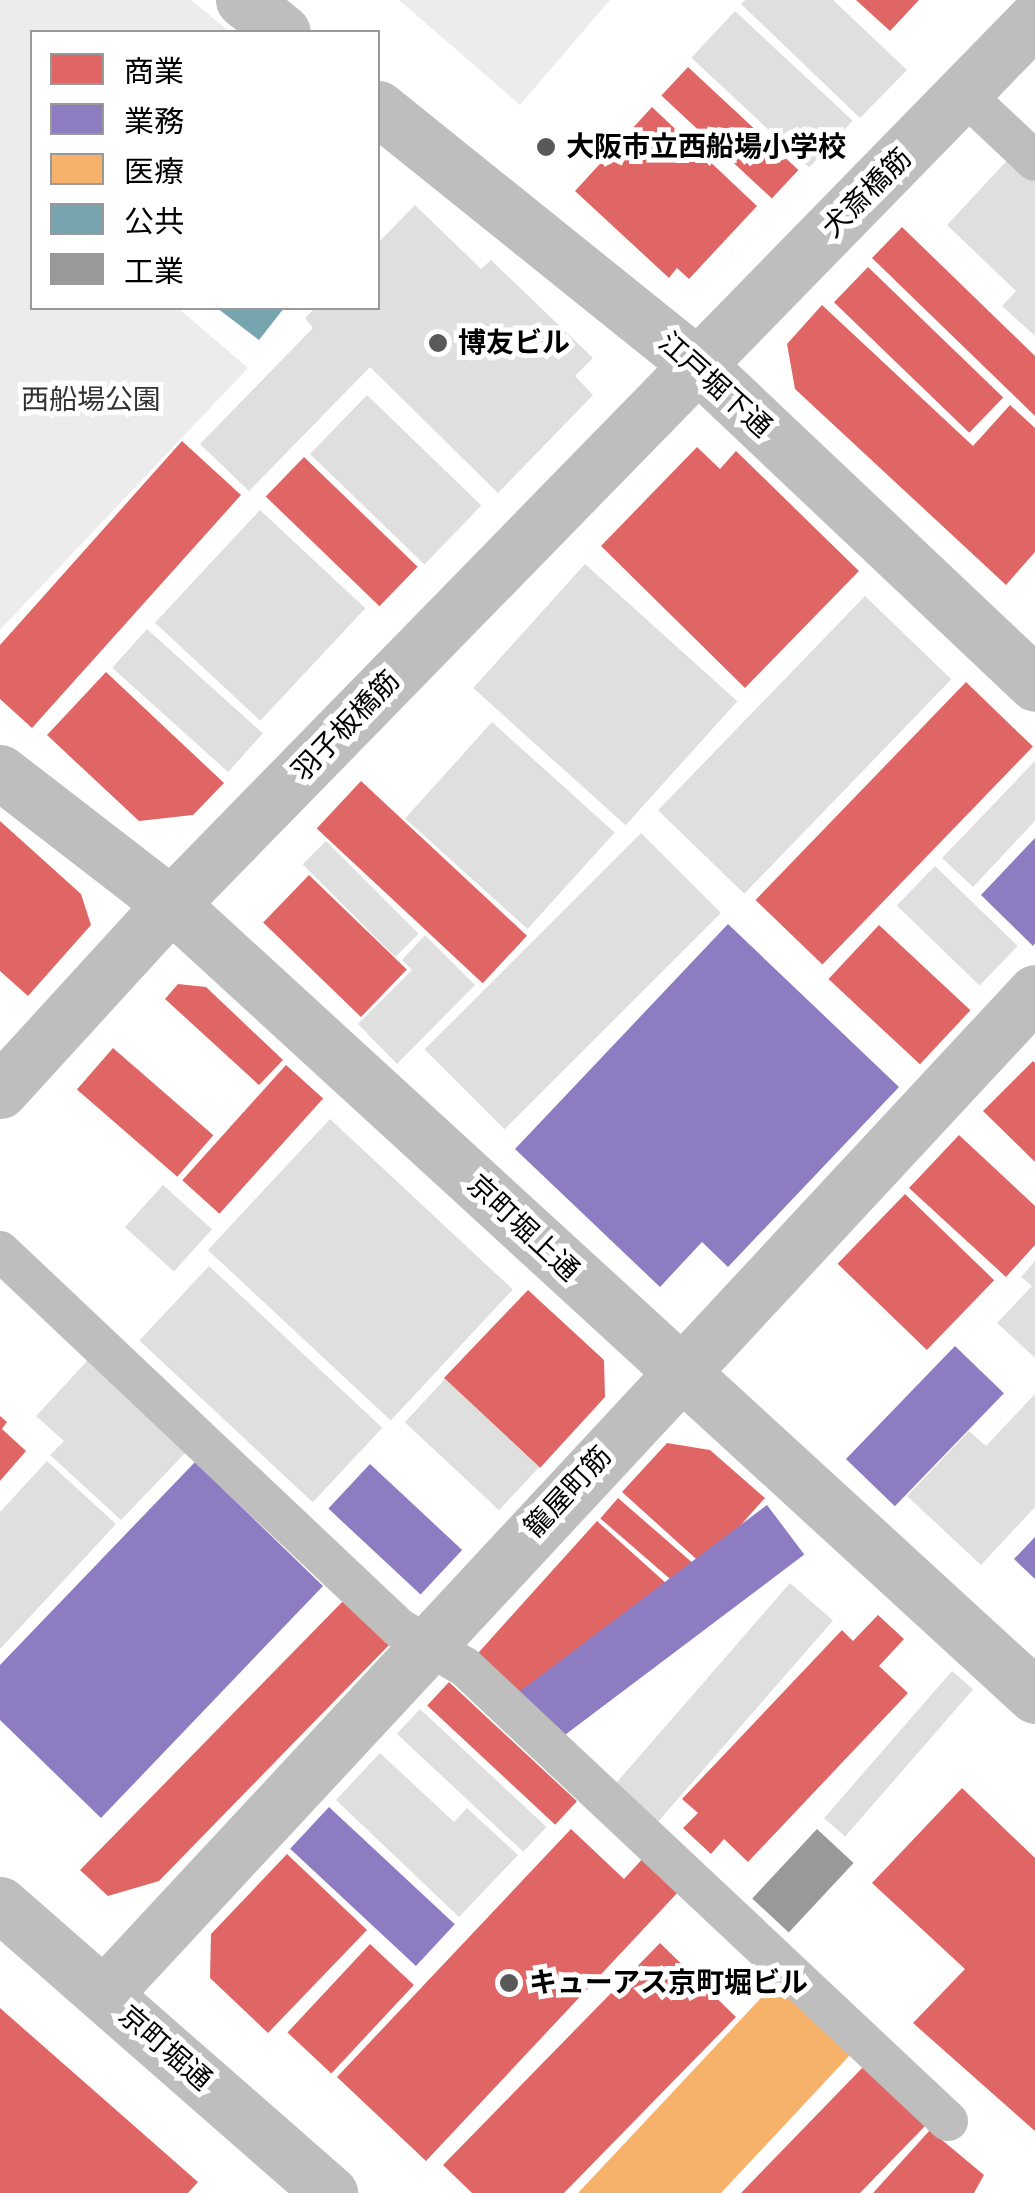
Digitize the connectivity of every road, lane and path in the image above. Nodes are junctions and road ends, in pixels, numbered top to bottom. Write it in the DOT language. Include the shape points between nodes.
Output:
graph roads {
  1 [pos="243,0"];
  2 [pos="1035,19"];
  3 [pos="281,30"];
  4 [pos="965,95"];
  5 [pos="380,110"];
  6 [pos="1035,161"];
  7 [pos="698,365"];
  8 [pos="1035,684"];
  9 [pos="0,772"];
  10 [pos="171,904"];
  11 [pos="1035,992"];
  12 [pos="0,1091"];
  13 [pos="0,1252"];
  14 [pos="680,1372"];
  15 [pos="430,1646"];
  16 [pos="1035,1696"];
  17 [pos="0,1904"];
  18 [pos="104,1994"];
  19 [pos="948,2121"];
  20 [pos="330,2193"];
  1 -- 3 [label="street"];
  2 -- 4 [label="street, 犬斎橋筋"];
  4 -- 6 [label="lane"];
  4 -- 7 [label="street, 犬斎橋筋"];
  5 -- 7 [label="street, 江戸堀下通"];
  7 -- 8 [label="street, 江戸堀下通"];
  7 -- 10 [label="street, 羽子板橋筋"];
  9 -- 10 [label="street, 京町堀上通"];
  10 -- 12 [label="street, 羽子板橋筋"];
  10 -- 14 [label="street, 京町堀上通"];
  11 -- 14 [label="street, 籠屋町筋"];
  13 -- 15 [label="lane" via="399,1628"];
  14 -- 15 [label="street, 籠屋町筋"];
  14 -- 16 [label="street, 京町堀上通"];
  15 -- 18 [label="street, 籠屋町筋"];
  15 -- 19 [label="lane" via="465,1667"];
  17 -- 18 [label="street, 京町堀通"];
  18 -- 20 [label="street, 京町堀通"];
}
